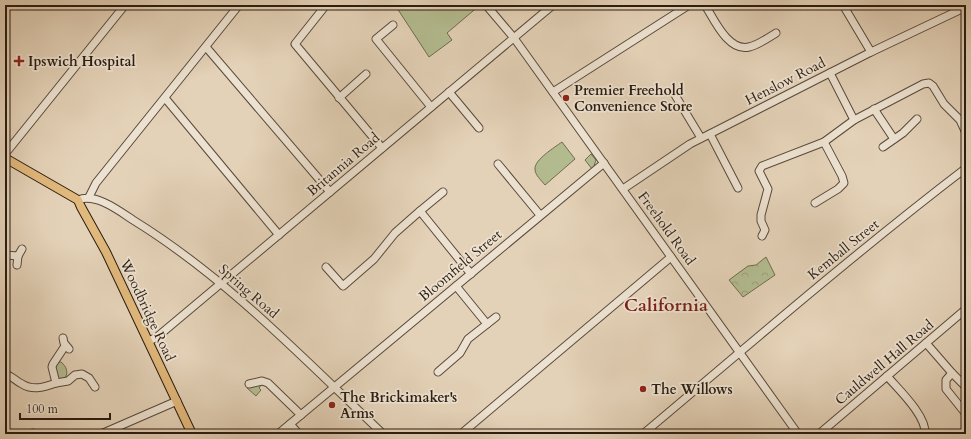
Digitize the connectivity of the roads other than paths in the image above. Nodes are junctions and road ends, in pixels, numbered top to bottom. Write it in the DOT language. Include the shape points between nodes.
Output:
graph roads {
  1 [pos="125,5"];
  2 [pos="240,5"];
  3 [pos="326,5"];
  4 [pos="486,5"];
  5 [pos="553,5"];
  6 [pos="688,5"];
  7 [pos="704,5"];
  8 [pos="843,5"];
  9 [pos="965,7"];
  10 [pos="393,25"];
  11 [pos="776,33"];
  12 [pos="514,38"];
  13 [pos="206,47"];
  14 [pos="871,52"];
  15 [pos="830,73"];
  16 [pos="366,74"];
  17 [pos="449,92"];
  18 [pos="553,92"];
  19 [pos="675,95"];
  20 [pos="165,98"];
  21 [pos="339,98"];
  22 [pos="430,108"];
  23 [pos="874,109"];
  24 [pos="963,118"];
  25 [pos="917,119"];
  26 [pos="854,120"];
  27 [pos="479,128"];
  28 [pos="966,133"];
  29 [pos="710,134"];
  30 [pos="701,138"];
  31 [pos="894,139"];
  32 [pos="824,142"];
  33 [pos="883,147"];
  34 [pos="382,148"];
  35 [pos="5,154"];
  36 [pos="5,158"];
  37 [pos="498,164"];
  38 [pos="604,164"];
  39 [pos="966,168"];
  40 [pos="738,188"];
  41 [pos="623,189"];
  42 [pos="330,192"];
  43 [pos="443,192"];
  44 [pos="89,197"];
  45 [pos="78,200"];
  46 [pos="815,203"];
  47 [pos="420,211"];
  48 [pos="540,215"];
  49 [pos="279,235"];
  50 [pos="762,236"];
  51 [pos="22,249"];
  52 [pos="5,254"];
  53 [pos="18,256"];
  54 [pos="671,257"];
  55 [pos="17,265"];
  56 [pos="326,267"];
  57 [pos="470,274"];
  58 [pos="221,283"];
  59 [pos="343,286"];
  60 [pos="456,286"];
  61 [pos="336,292"];
  62 [pos="966,309"];
  63 [pos="496,317"];
  64 [pos="487,324"];
  65 [pos="63,338"];
  66 [pos="149,341"];
  67 [pos="926,343"];
  68 [pos="739,353"];
  69 [pos="438,372"];
  70 [pos="5,374"];
  71 [pos="952,374"];
  72 [pos="888,376"];
  73 [pos="56,383"];
  74 [pos="249,384"];
  75 [pos="966,386"];
  76 [pos="95,387"];
  77 [pos="334,387"];
  78 [pos="177,401"];
  79 [pos="966,414"];
  80 [pos="301,415"];
  81 [pos="290,424"];
  82 [pos="466,432"];
  83 [pos="101,434"];
  84 [pos="192,434"];
  85 [pos="278,434"];
  86 [pos="299,434"];
  87 [pos="383,434"];
  88 [pos="642,434"];
  89 [pos="798,434"];
  90 [pos="818,434"];
  91 [pos="925,434"];
  1 -- 35 [label="street"];
  2 -- 13 [label="street"];
  3 -- 21 [label="street" via="295,44"];
  4 -- 12 [label="street, Freehold Road"];
  5 -- 12 [label="street, Britannia Road"];
  6 -- 18 [label="street"];
  7 -- 11 [label="street" via="725,37 738,46 751,46"];
  8 -- 14 [label="street"];
  9 -- 14 [label="street, Henslow Road"];
  10 -- 22 [label="street" via="376,38"];
  12 -- 17 [label="street, Britannia Road"];
  12 -- 18 [label="street, Freehold Road"];
  13 -- 20 [label="street"];
  13 -- 42 [label="street"];
  14 -- 15 [label="street, Henslow Road"];
  15 -- 26 [label="street"];
  15 -- 29 [label="street, Henslow Road"];
  16 -- 21 [label="street"];
  17 -- 22 [label="street, Britannia Road"];
  17 -- 27 [label="street"];
  18 -- 38 [label="street, Freehold Road"];
  19 -- 30 [label="street"];
  20 -- 44 [label="street" via="96,183"];
  20 -- 49 [label="street"];
  21 -- 34 [label="street"];
  22 -- 34 [label="street, Britannia Road"];
  23 -- 24 [label="street" via="929,83 944,104"];
  23 -- 26 [label="street"];
  23 -- 31 [label="street"];
  24 -- 28 [label="street"];
  25 -- 31 [label="street"];
  26 -- 32 [label="street"];
  29 -- 30 [label="street, Henslow Road"];
  29 -- 40 [label="street"];
  30 -- 41 [label="street, Henslow Road"];
  31 -- 33 [label="street"];
  32 -- 46 [label="street" via="844,183"];
  32 -- 50 [label="street" via="762,166 759,170 768,189 761,216 761,222 767,228"];
  34 -- 42 [label="street, Britannia Road"];
  36 -- 45 [label="main road"];
  37 -- 48 [label="street"];
  38 -- 41 [label="street, Freehold Road"];
  38 -- 48 [label="street, Bloomfield Street"];
  39 -- 68 [label="street, Kemball Street" via="897,221"];
  41 -- 54 [label="street, Freehold Road"];
  42 -- 49 [label="street, Britannia Road"];
  43 -- 47 [label="street"];
  44 -- 45 [label="street"];
  44 -- 58 [label="street, Spring Road" via="145,227"];
  45 -- 66 [label="main road, Woodbridge Road"];
  47 -- 57 [label="street"];
  47 -- 59 [label="street" via="395,233 374,259"];
  48 -- 57 [label="street, Bloomfield Street"];
  49 -- 58 [label="street, Britannia Road"];
  51 -- 53 [label="street"];
  52 -- 53 [label="street"];
  53 -- 55 [label="street"];
  54 -- 68 [label="street, Freehold Road"];
  54 -- 82 [label="street"];
  56 -- 59 [label="street"];
  57 -- 60 [label="street, Bloomfield Street"];
  58 -- 66 [label="street, Britannia Road"];
  58 -- 77 [label="street, Spring Road"];
  59 -- 61 [label="street"];
  60 -- 64 [label="street"];
  60 -- 77 [label="street, Bloomfield Street"];
  62 -- 67 [label="street, Cauldwell Hall Road"];
  63 -- 64 [label="street"];
  64 -- 69 [label="street" via="468,339 460,353"];
  65 -- 73 [label="street" via="67,347 52,364"];
  66 -- 78 [label="main road, Woodbridge Road"];
  67 -- 71 [label="street"];
  67 -- 72 [label="street, Cauldwell Hall Road"];
  68 -- 88 [label="street, Kemball Street"];
  68 -- 89 [label="street, Freehold Road"];
  70 -- 73 [label="street" via="31,388"];
  71 -- 75 [label="street"];
  71 -- 79 [label="street" via="946,380 946,388"];
  72 -- 90 [label="street, Cauldwell Hall Road"];
  72 -- 91 [label="street" via="921,418"];
  73 -- 76 [label="street" via="68,381 75,375 82,374 89,378"];
  74 -- 80 [label="street" via="262,381 268,383"];
  77 -- 80 [label="street, Bloomfield Street"];
  77 -- 87 [label="street, Spring Road"];
  78 -- 83 [label="street"];
  78 -- 84 [label="main road, Woodbridge Road"];
  80 -- 81 [label="street, Bloomfield Street"];
  81 -- 85 [label="street, Bloomfield Street"];
  81 -- 86 [label="street"];
}
